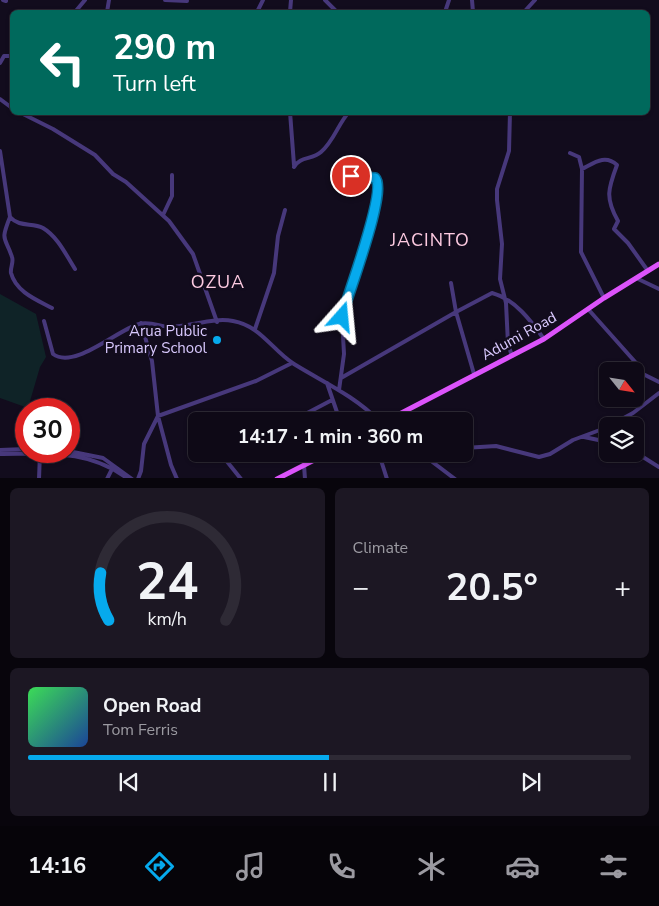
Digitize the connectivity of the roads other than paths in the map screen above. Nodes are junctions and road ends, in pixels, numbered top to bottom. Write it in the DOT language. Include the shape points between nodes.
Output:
graph roads {
  1 [pos="165,0"];
  2 [pos="325,0"];
  3 [pos="187,1"];
  4 [pos="335,10"];
  5 [pos="10,56"];
  6 [pos="0,63"];
  7 [pos="25,115"];
  8 [pos="290,115"];
  9 [pos="347,115"];
  10 [pos="510,115"];
  11 [pos="0,151"];
  12 [pos="570,153"];
  13 [pos="582,169"];
  14 [pos="347,171"];
  15 [pos="172,175"];
  16 [pos="285,210"];
  17 [pos="163,215"];
  18 [pos="10,216"];
  19 [pos="659,264"];
  20 [pos="75,269"];
  21 [pos="648,271"];
  22 [pos="636,278"];
  23 [pos="451,282"];
  24 [pos="659,289"];
  25 [pos="504,298"];
  26 [pos="604,298"];
  27 [pos="52,308"];
  28 [pos="588,309"];
  29 [pos="456,312"];
  30 [pos="44,321"];
  31 [pos="216,322"];
  32 [pos="141,323"];
  33 [pos="255,329"];
  34 [pos="544,339"];
  35 [pos="512,356"];
  36 [pos="292,363"];
  37 [pos="474,374"];
  38 [pos="341,378"];
  39 [pos="659,382"];
  40 [pos="328,383"];
  41 [pos="339,390"];
  42 [pos="659,394"];
  43 [pos="332,400"];
  44 [pos="309,412"];
  45 [pos="337,412"];
  46 [pos="368,412"];
  47 [pos="405,412"];
  48 [pos="158,416"];
  49 [pos="626,417"];
  50 [pos="599,430"];
  51 [pos="582,437"];
  52 [pos="599,440"];
  53 [pos="473,447"];
  54 [pos="15,449"];
  55 [pos="0,450"];
  56 [pos="15,453"];
  57 [pos="80,453"];
  58 [pos="0,454"];
  59 [pos="80,457"];
  60 [pos="644,458"];
  61 [pos="229,462"];
  62 [pos="310,462"];
  63 [pos="382,462"];
  64 [pos="433,462"];
  65 [pos="40,463"];
  66 [pos="304,465"];
  67 [pos="113,467"];
  68 [pos="659,467"];
  69 [pos="39,478"];
  70 [pos="107,478"];
  71 [pos="128,478"];
  72 [pos="132,478"];
  73 [pos="138,478"];
  74 [pos="177,478"];
  75 [pos="242,478"];
  76 [pos="277,478"];
  77 [pos="305,478"];
  78 [pos="387,478"];
  79 [pos="455,478"];
  1 -- 3 [label="street"];
  2 -- 4 [label="street"];
  5 -- 6 [label="street" via="4,56"];
  7 -- 17 [label="street" via="95,155"];
  8 -- 9 [label="street" via="294,167 300,160 322,151"];
  10 -- 25 [label="street" via="509,150 497,189 502,244 500,279"];
  11 -- 18 [label="street"];
  12 -- 13 [label="street" via="579,157"];
  13 -- 21 [label="street" via="601,160 617,164 608,196 618,221 614,229"];
  13 -- 26 [label="street" via="581,252"];
  14 -- 38 [label="street" via="354,177 375,178 378,187 368,234 342,317 344,354"];
  15 -- 17 [label="street" via="172,196"];
  16 -- 33 [label="street" via="275,268"];
  17 -- 31 [label="street" via="193,254"];
  18 -- 20 [label="street" via="20,224 45,230 64,249"];
  18 -- 27 [label="street" via="0,229 0,236 12,257 10,270 13,277 23,291"];
  19 -- 21 [label="main road, Adumi Road"];
  21 -- 22 [label="main road, Adumi Road"];
  22 -- 24 [label="street"];
  22 -- 26 [label="main road, Adumi Road"];
  23 -- 29 [label="street"];
  25 -- 29 [label="street" via="492,294"];
  25 -- 34 [label="street" via="532,322"];
  25 -- 35 [label="street"];
  26 -- 28 [label="main road, Adumi Road"];
  28 -- 34 [label="main road, Adumi Road"];
  28 -- 39 [label="street" via="637,364 640,372"];
  29 -- 37 [label="street"];
  29 -- 38 [label="street"];
  30 -- 32 [label="street" via="50,350 55,356 64,358 92,350"];
  31 -- 32 [label="street" via="169,327"];
  31 -- 33 [label="street" via="230,320"];
  32 -- 48 [label="street" via="152,362"];
  33 -- 36 [label="street"];
  34 -- 35 [label="main road, Adumi Road"];
  35 -- 37 [label="main road, Adumi Road"];
  36 -- 40 [label="street"];
  36 -- 48 [label="street" via="256,381"];
  37 -- 47 [label="main road, Adumi Road"];
  38 -- 41 [label="street"];
  40 -- 41 [label="street"];
  40 -- 43 [label="street"];
  41 -- 46 [label="street"];
  42 -- 49 [label="street"];
  43 -- 44 [label="street"];
  43 -- 45 [label="street"];
  48 -- 73 [label="street" via="144,444"];
  48 -- 74 [label="street"];
  50 -- 51 [label="street"];
  51 -- 52 [label="street"];
  51 -- 53 [label="street" via="538,457 496,446"];
  54 -- 55 [label="street"];
  56 -- 58 [label="street"];
  57 -- 72 [label="street" via="103,458"];
  59 -- 67 [label="street"];
  60 -- 68 [label="street"];
  61 -- 75 [label="street"];
  62 -- 66 [label="main road"];
  63 -- 78 [label="street"];
  64 -- 79 [label="street"];
  65 -- 69 [label="street"];
  66 -- 76 [label="main road"];
  66 -- 77 [label="street"];
  67 -- 70 [label="street"];
  67 -- 71 [label="street"];
}
